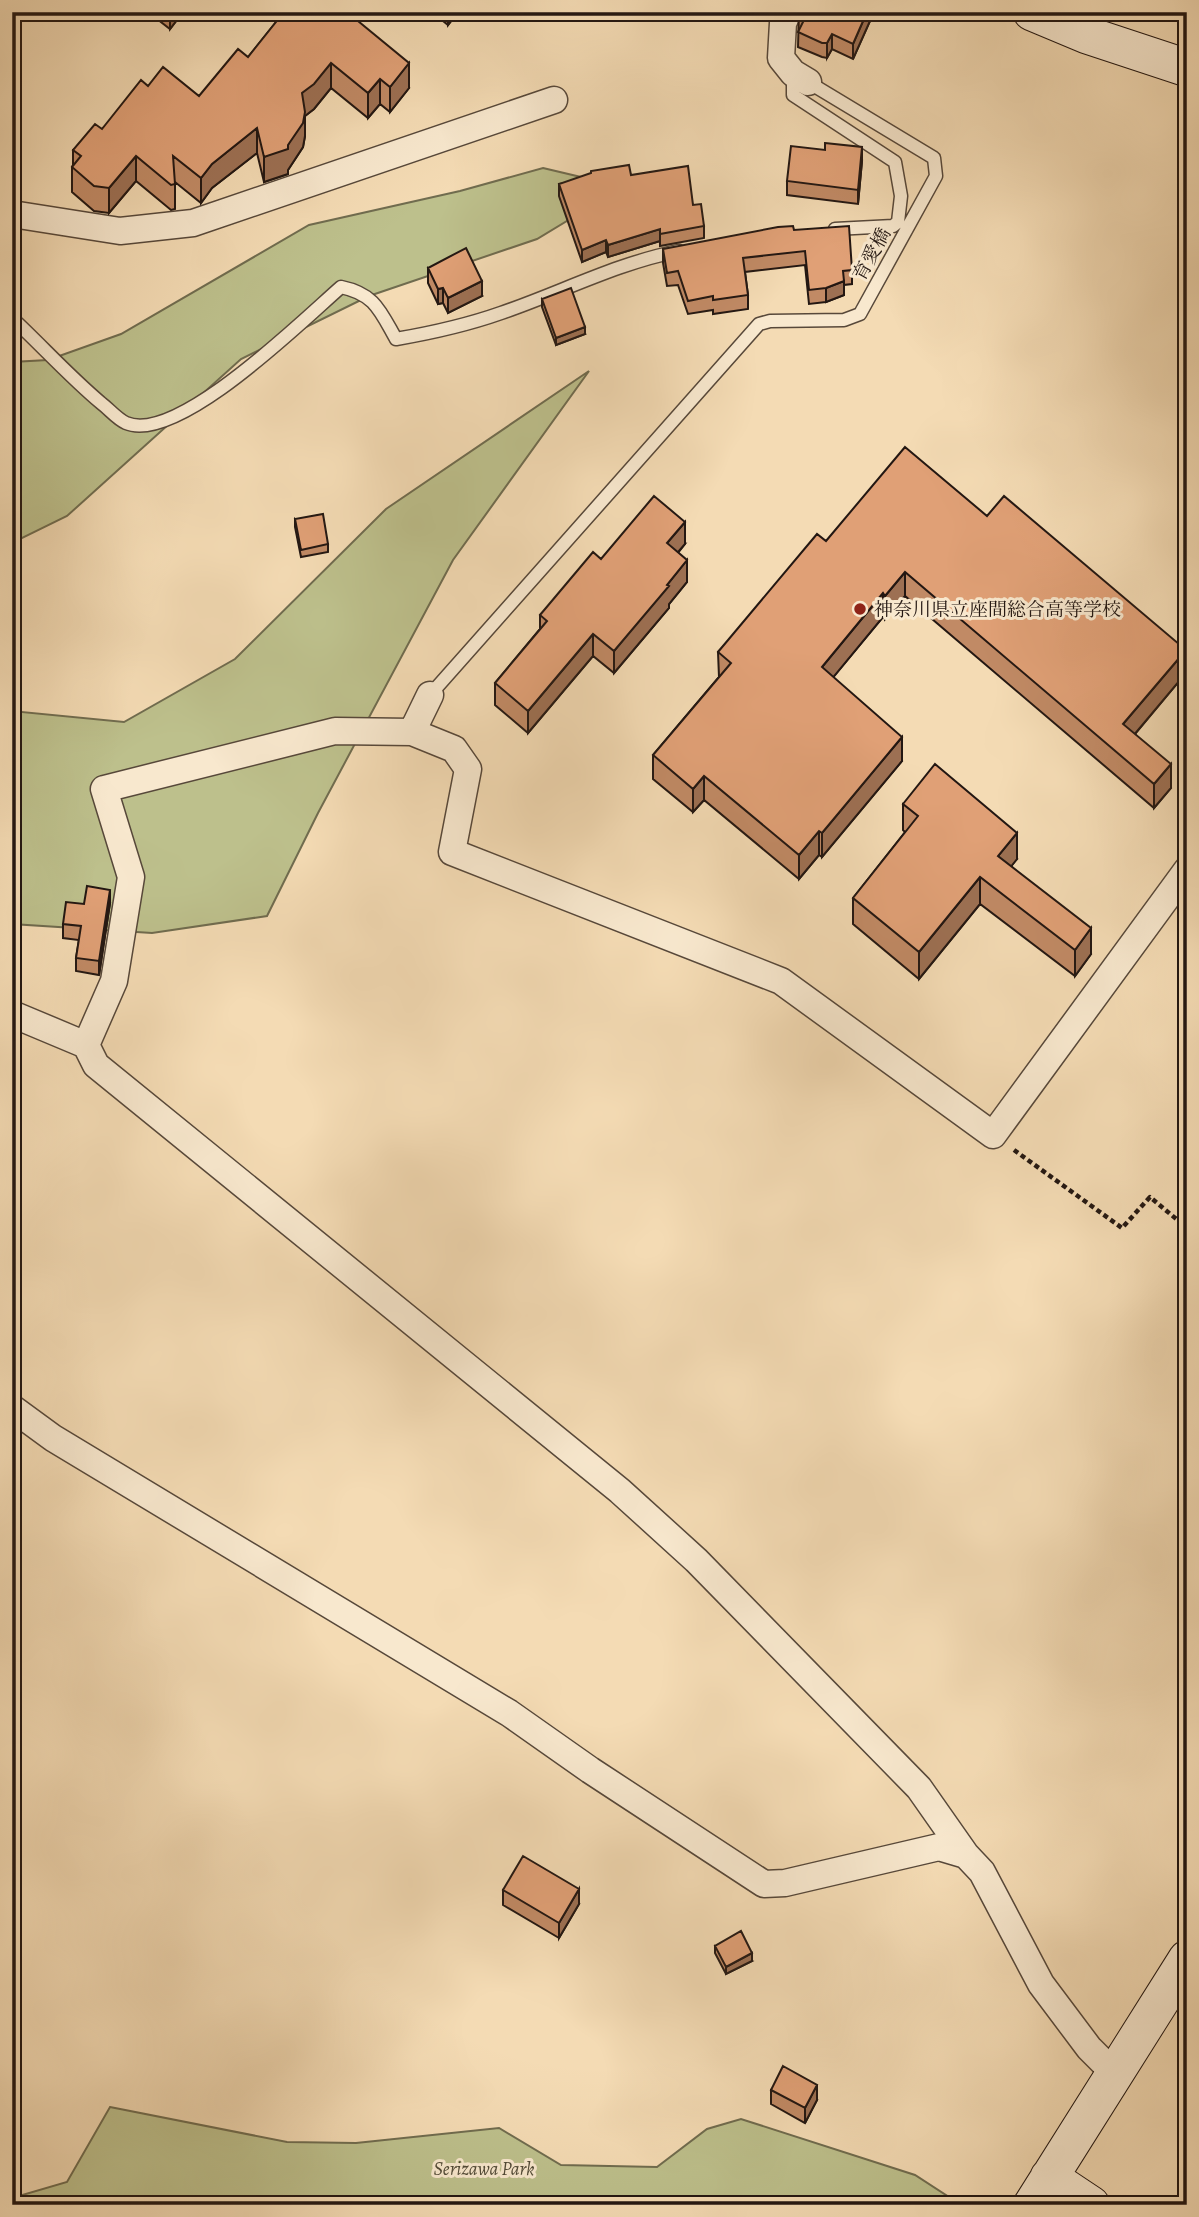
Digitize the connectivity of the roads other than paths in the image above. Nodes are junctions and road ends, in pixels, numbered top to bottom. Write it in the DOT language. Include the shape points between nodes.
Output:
graph roads {
  1 [pos="789,12"];
  2 [pos="1032,12"];
  3 [pos="1092,24"];
  4 [pos="1187,68"];
  5 [pos="800,78"];
  6 [pos="554,100"];
  7 [pos="12,214"];
  8 [pos="825,229"];
  9 [pos="693,248"];
  10 [pos="12,318"];
  11 [pos="430,695"];
  12 [pos="412,732"];
  13 [pos="1187,870"];
  14 [pos="12,1014"];
  15 [pos="86,1045"];
  16 [pos="12,1408"];
  17 [pos="967,1855"];
  18 [pos="1187,1959"];
  19 [pos="1114,2073"];
  20 [pos="1041,2191"];
  21 [pos="1091,2205"];
  1 -- 5 [label="street" via="783,23 781,58"];
  2 -- 3 [label="street"];
  3 -- 4 [label="street"];
  5 -- 8 [label="lane" via="793,94 895,163 901,196 898,222 892,226"];
  5 -- 11 [label="lane, 育愛橋" via="934,158 936,176 860,314 844,320 758,324"];
  6 -- 7 [label="street" via="193,223 120,231"];
  9 -- 10 [label="lane" via="644,258 499,314 396,339 369,299 360,291 341,287 233,381 152,426 124,422"];
  11 -- 12 [label="street"];
  12 -- 13 [label="street" via="454,749 468,769 452,852 781,981 993,1135"];
  12 -- 15 [label="street" via="335,731 104,789 131,877 114,981"];
  14 -- 15 [label="street"];
  15 -- 17 [label="street" via="96,1065 621,1491 687,1551 919,1788"];
  16 -- 17 [label="street" via="65,1445 509,1713 764,1884 939,1847"];
  17 -- 19 [label="street" via="982,1872 1041,1984"];
  18 -- 19 [label="street"];
  19 -- 20 [label="street"];
  20 -- 21 [label="street"];
}
